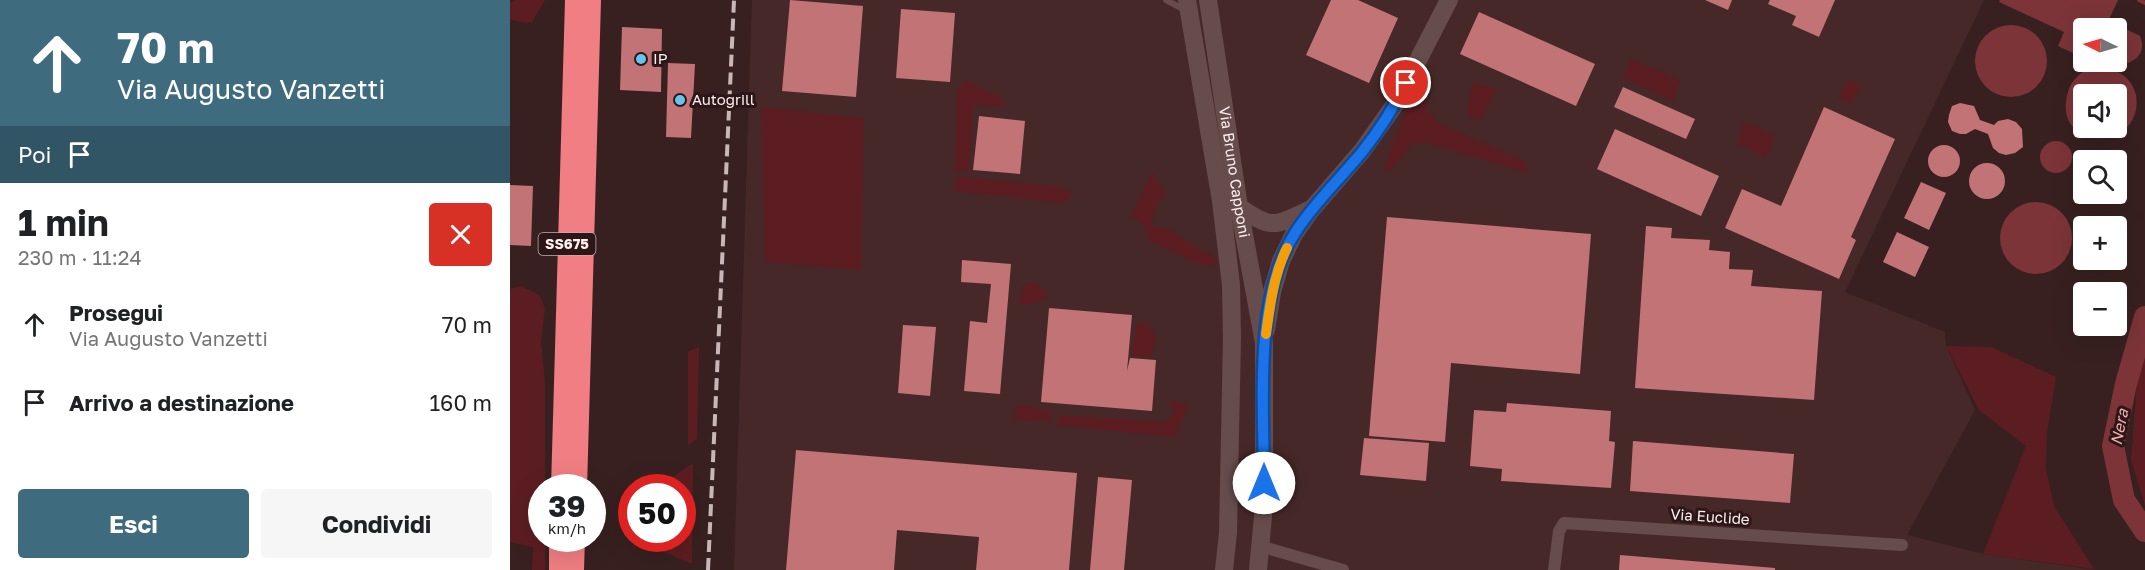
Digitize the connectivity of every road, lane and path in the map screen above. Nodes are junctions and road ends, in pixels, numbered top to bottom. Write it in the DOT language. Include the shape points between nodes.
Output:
graph roads {
  1 [pos="574,0"];
  2 [pos="591,0"];
  3 [pos="1166,0"];
  4 [pos="1208,0"];
  5 [pos="1449,0"];
  6 [pos="1188,6"];
  7 [pos="1239,207"];
  8 [pos="1311,210"];
  9 [pos="1232,338"];
  10 [pos="1264,343"];
  11 [pos="560,474"];
  12 [pos="578,474"];
  13 [pos="1902,545"];
  14 [pos="1260,546"];
  15 [pos="558,552"];
  16 [pos="576,552"];
  17 [pos="558,570"];
  18 [pos="575,570"];
  19 [pos="1224,570"];
  20 [pos="1258,570"];
  21 [pos="1343,570"];
  22 [pos="1554,570"];
  1 -- 11 [label="highway, SS675"];
  2 -- 12 [label="highway, SS675"];
  3 -- 6 [label="lane"];
  4 -- 7 [label="main road, Via Bruno Capponi"];
  5 -- 8 [label="main road" via="1396,103 1362,151"];
  6 -- 9 [label="main road, Via Bruno Capponi" via="1221,201 1231,285"];
  7 -- 8 [label="main road" via="1269,224"];
  7 -- 10 [label="main road, Via Bruno Capponi"];
  8 -- 10 [label="main road" via="1281,261"];
  9 -- 10 [label="main road" via="1248,331"];
  9 -- 19 [label="main road, Via Bruno Capponi"];
  10 -- 14 [label="main road, Via Bruno Capponi" via="1264,506"];
  13 -- 22 [label="street, Via Euclide" via="1564,523 1559,531"];
  14 -- 20 [label="main road, Via Bruno Capponi"];
  14 -- 21 [label="street"];
  15 -- 17 [label="highway"];
  16 -- 18 [label="highway"];
}
